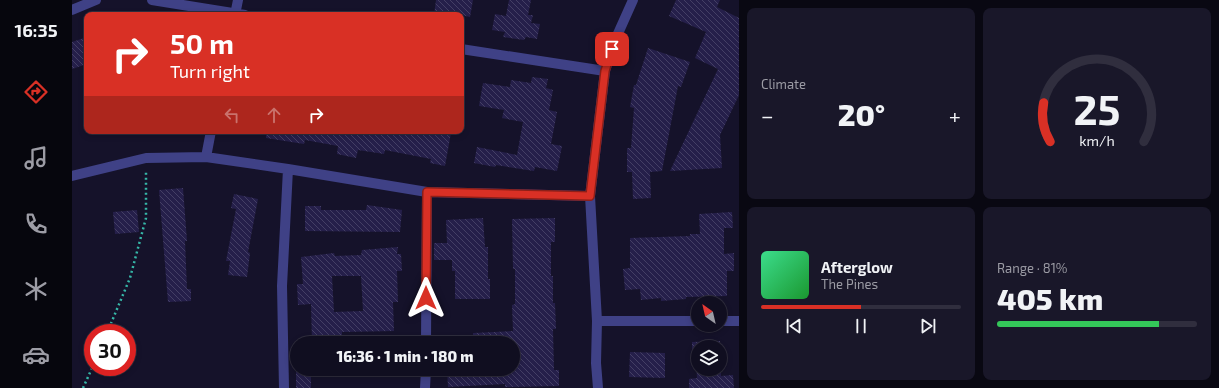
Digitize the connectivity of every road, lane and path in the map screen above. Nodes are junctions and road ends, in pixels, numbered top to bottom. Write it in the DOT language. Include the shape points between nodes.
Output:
graph roads {
  1 [pos="96,0"];
  2 [pos="152,0"];
  3 [pos="238,0"];
  4 [pos="633,0"];
  5 [pos="72,10"];
  6 [pos="226,12"];
  7 [pos="238,12"];
  8 [pos="464,49"];
  9 [pos="605,71"];
  10 [pos="210,134"];
  11 [pos="206,157"];
  12 [pos="146,158"];
  13 [pos="288,169"];
  14 [pos="72,176"];
  15 [pos="427,192"];
  16 [pos="590,196"];
  17 [pos="597,320"];
  18 [pos="691,321"];
  19 [pos="727,321"];
  20 [pos="739,321"];
  21 [pos="111,324"];
  22 [pos="426,336"];
  23 [pos="88,376"];
  24 [pos="426,376"];
  25 [pos="83,388"];
  26 [pos="284,388"];
  27 [pos="425,388"];
  28 [pos="598,388"];
  1 -- 5 [label="street"];
  2 -- 6 [label="street"];
  3 -- 7 [label="street"];
  4 -- 9 [label="street"];
  8 -- 9 [label="street"];
  9 -- 16 [label="street"];
  10 -- 11 [label="street"];
  11 -- 12 [label="street"];
  11 -- 13 [label="street"];
  12 -- 14 [label="street"];
  12 -- 21 [label="path" via="146,218 130,278"];
  13 -- 15 [label="street"];
  13 -- 26 [label="street" via="282,286"];
  15 -- 16 [label="street"];
  15 -- 22 [label="street"];
  16 -- 17 [label="street"];
  17 -- 18 [label="street"];
  17 -- 28 [label="street"];
  19 -- 20 [label="street"];
  23 -- 25 [label="path"];
  24 -- 27 [label="street"];
}
